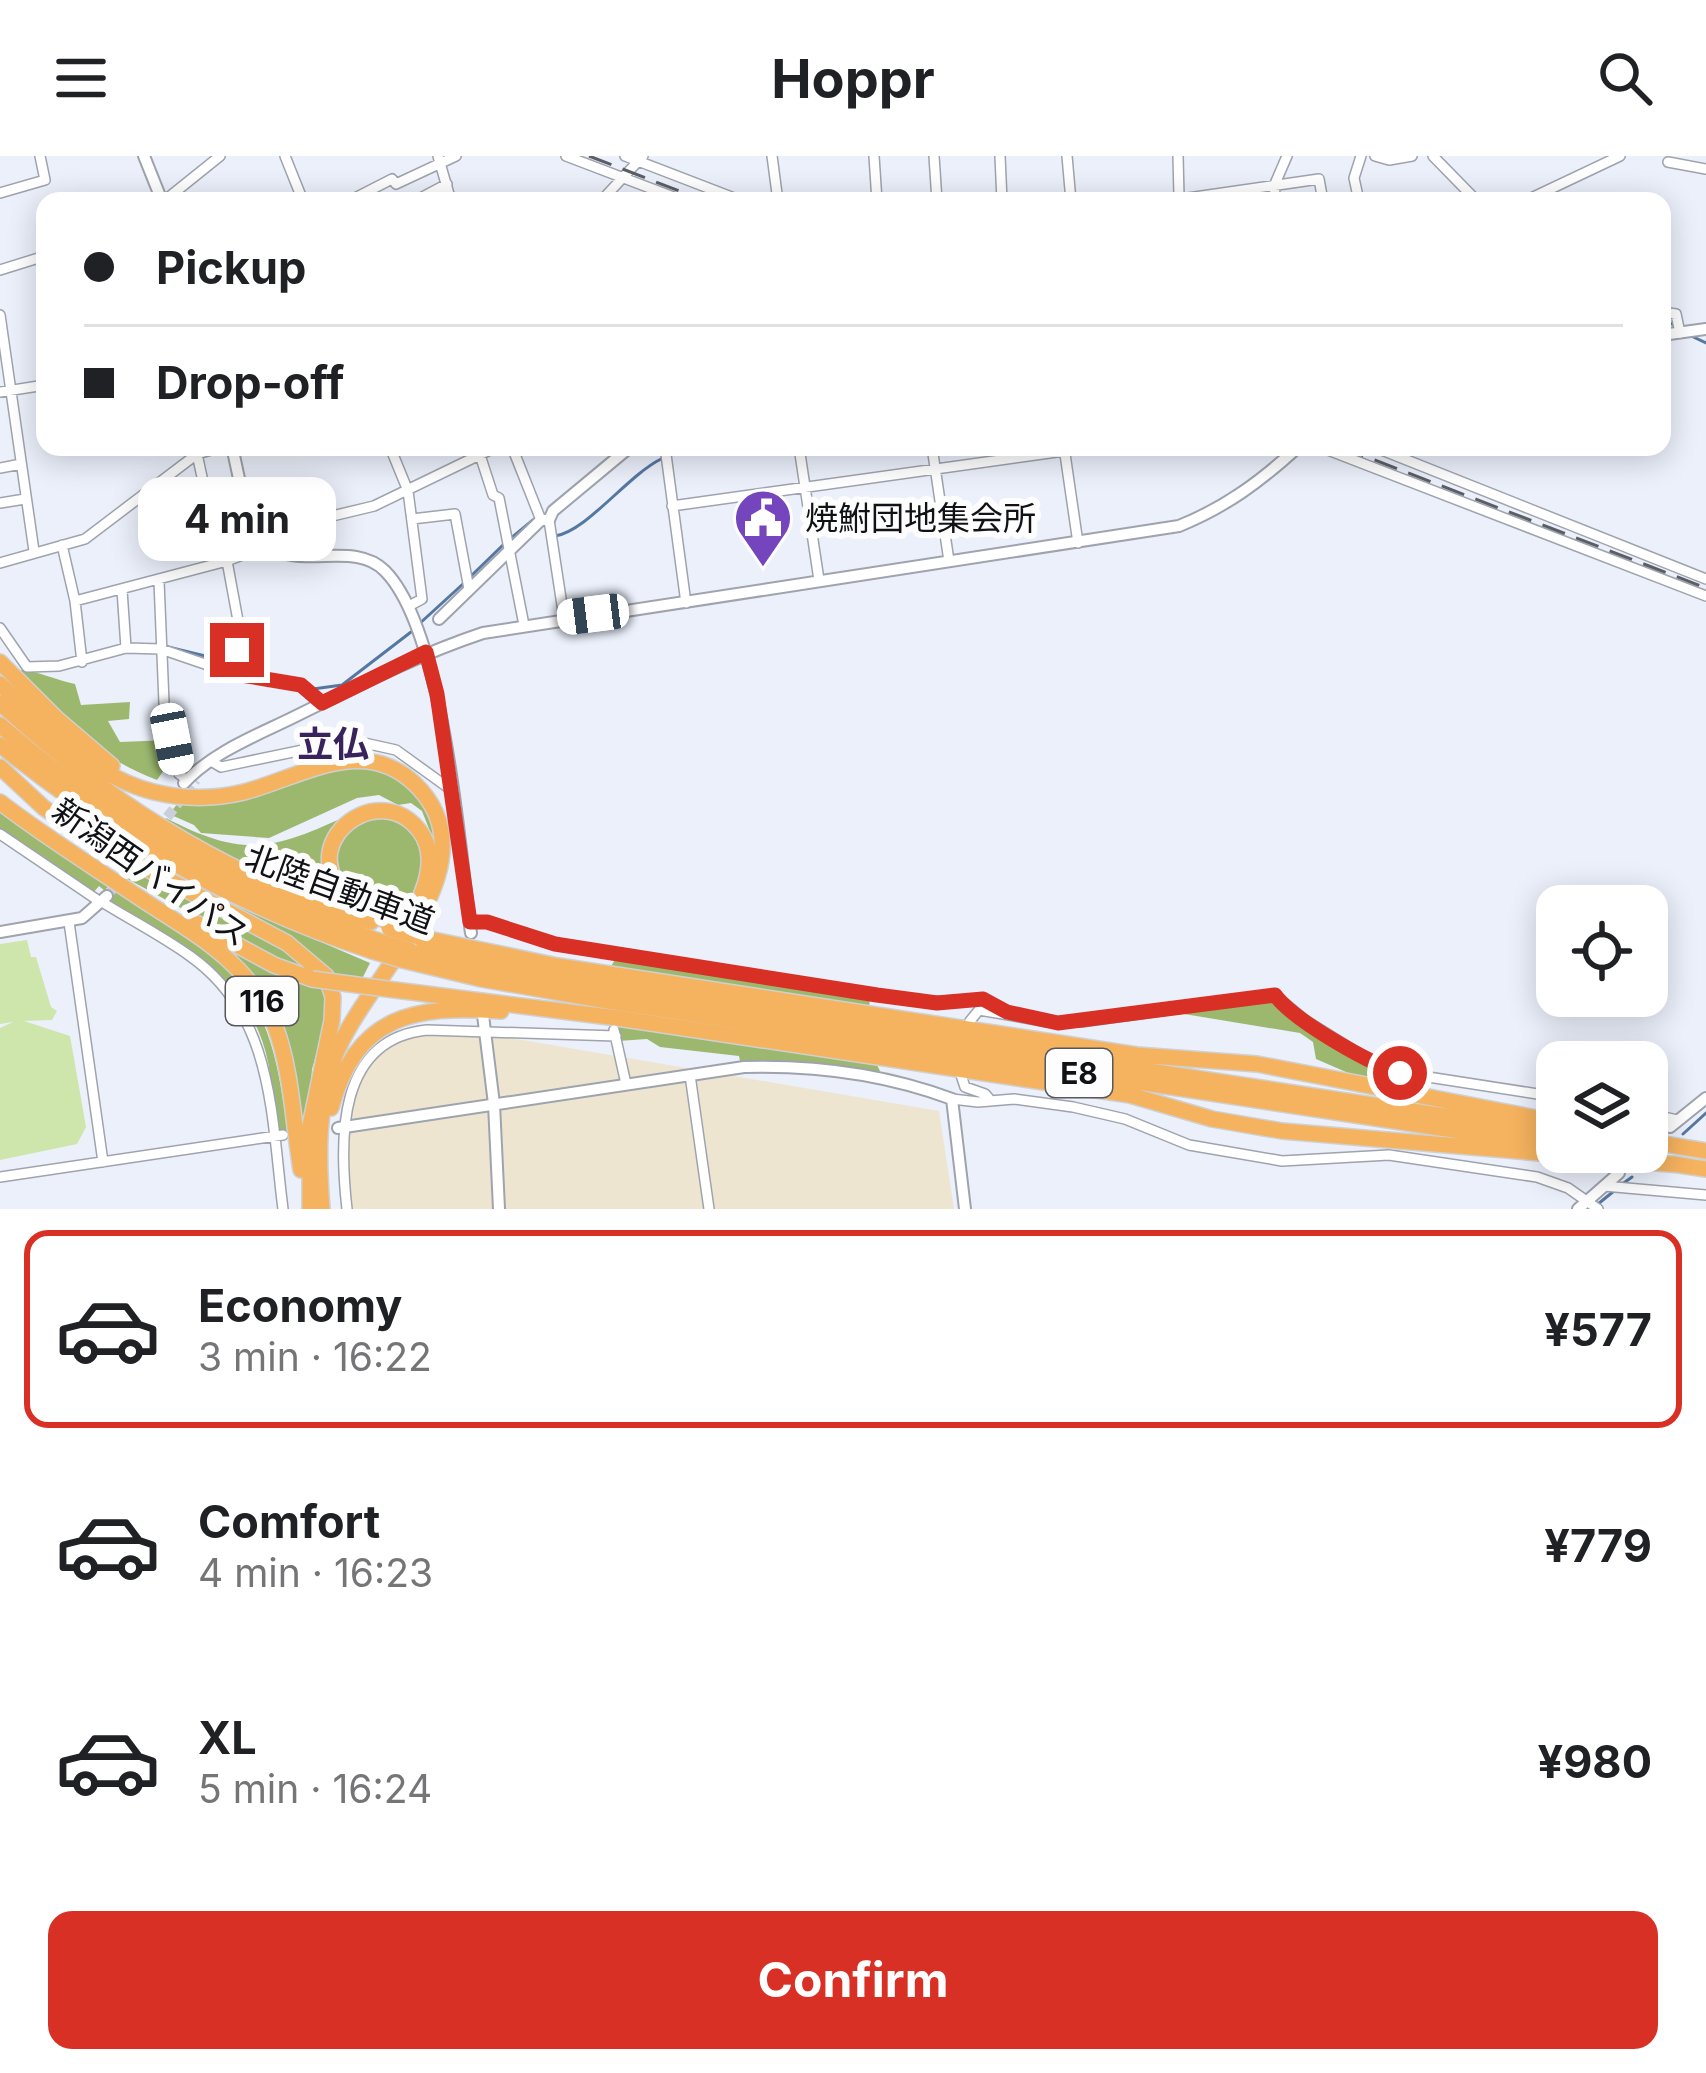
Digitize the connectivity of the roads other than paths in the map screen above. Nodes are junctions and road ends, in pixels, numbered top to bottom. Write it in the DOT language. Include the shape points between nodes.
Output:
graph roads {
  1 [pos="40,156"];
  2 [pos="144,156"];
  3 [pos="220,156"];
  4 [pos="285,156"];
  5 [pos="456,156"];
  6 [pos="566,156"];
  7 [pos="625,156"];
  8 [pos="772,156"];
  9 [pos="874,156"];
  10 [pos="934,156"];
  11 [pos="1000,156"];
  12 [pos="1067,156"];
  13 [pos="1178,156"];
  14 [pos="1287,156"];
  15 [pos="1361,156"];
  16 [pos="1375,156"];
  17 [pos="1412,156"];
  18 [pos="1433,156"];
  19 [pos="1620,156"];
  20 [pos="641,159"];
  21 [pos="440,160"];
  22 [pos="1668,162"];
  23 [pos="1706,169"];
  24 [pos="622,177"];
  25 [pos="447,184"];
  26 [pos="1274,186"];
  27 [pos="159,192"];
  28 [pos="174,192"];
  29 [pos="299,192"];
  30 [pos="367,192"];
  31 [pos="432,192"];
  32 [pos="449,192"];
  33 [pos="609,192"];
  34 [pos="661,192"];
  35 [pos="720,192"];
  36 [pos="777,192"];
  37 [pos="876,192"];
  38 [pos="936,192"];
  39 [pos="1002,192"];
  40 [pos="1070,192"];
  41 [pos="1179,192"];
  42 [pos="1232,192"];
  43 [pos="1275,192"];
  44 [pos="1321,192"];
  45 [pos="1357,192"];
  46 [pos="1468,192"];
  47 [pos="1545,192"];
  48 [pos="0,193"];
  49 [pos="36,259"];
  50 [pos="0,270"];
  51 [pos="1671,313"];
  52 [pos="0,316"];
  53 [pos="1706,329"];
  54 [pos="1680,333"];
  55 [pos="1671,334"];
  56 [pos="36,387"];
  57 [pos="5,392"];
  58 [pos="16,430"];
  59 [pos="0,433"];
  60 [pos="194,456"];
  61 [pos="197,456"];
  62 [pos="234,456"];
  63 [pos="394,456"];
  64 [pos="476,456"];
  65 [pos="481,456"];
  66 [pos="516,456"];
  67 [pos="619,456"];
  68 [pos="666,456"];
  69 [pos="800,456"];
  70 [pos="933,456"];
  71 [pos="1016,456"];
  72 [pos="1065,456"];
  73 [pos="1288,456"];
  74 [pos="1343,456"];
  75 [pos="1397,456"];
  76 [pos="20,464"];
  77 [pos="0,467"];
  78 [pos="935,468"];
  79 [pos="805,487"];
  80 [pos="243,488"];
  81 [pos="408,491"];
  82 [pos="26,499"];
  83 [pos="0,503"];
  84 [pos="672,506"];
  85 [pos="412,519"];
  86 [pos="545,520"];
  87 [pos="1078,543"];
  88 [pos="62,545"];
  89 [pos="268,545"];
  90 [pos="509,550"];
  91 [pos="34,551"];
  92 [pos="226,561"];
  93 [pos="949,561"];
  94 [pos="0,563"];
  95 [pos="1706,579"];
  96 [pos="818,580"];
  97 [pos="159,581"];
  98 [pos="469,589"];
  99 [pos="122,590"];
  100 [pos="1706,596"];
  101 [pos="75,601"];
  102 [pos="686,603"];
  103 [pos="409,606"];
  104 [pos="565,618"];
  105 [pos="439,619"];
  106 [pos="524,625"];
  107 [pos="0,628"];
  108 [pos="126,648"];
  109 [pos="161,649"];
  110 [pos="426,652"];
  111 [pos="0,662"];
  112 [pos="82,662"];
  113 [pos="235,674"];
  114 [pos="0,684"];
  115 [pos="0,703"];
  116 [pos="322,703"];
  117 [pos="0,725"];
  118 [pos="0,745"];
  119 [pos="212,761"];
  120 [pos="0,767"];
  121 [pos="191,785"];
  122 [pos="450,788"];
  123 [pos="0,802"];
  124 [pos="0,834"];
  125 [pos="96,868"];
  126 [pos="102,897"];
  127 [pos="69,922"];
  128 [pos="470,928"];
  129 [pos="0,932"];
  130 [pos="383,936"];
  131 [pos="413,945"];
  132 [pos="605,952"];
  133 [pos="608,966"];
  134 [pos="1007,1012"];
  135 [pos="482,1015"];
  136 [pos="970,1021"];
  137 [pos="615,1026"];
  138 [pos="484,1030"];
  139 [pos="889,1064"];
  140 [pos="690,1075"];
  141 [pos="961,1075"];
  142 [pos="886,1079"];
  143 [pos="316,1084"];
  144 [pos="626,1084"];
  145 [pos="1536,1095"];
  146 [pos="1706,1098"];
  147 [pos="952,1099"];
  148 [pos="991,1101"];
  149 [pos="494,1104"];
  150 [pos="1536,1118"];
  151 [pos="1668,1121"];
  152 [pos="1674,1123"];
  153 [pos="342,1128"];
  154 [pos="1536,1130"];
  155 [pos="278,1136"];
  156 [pos="1536,1143"];
  157 [pos="1668,1147"];
  158 [pos="1706,1153"];
  159 [pos="104,1162"];
  160 [pos="1668,1163"];
  161 [pos="320,1165"];
  162 [pos="1682,1165"];
  163 [pos="1706,1169"];
  164 [pos="1618,1173"];
  165 [pos="0,1177"];
  166 [pos="1603,1186"];
  167 [pos="1706,1195"];
  168 [pos="1588,1207"];
  169 [pos="283,1209"];
  170 [pos="308,1209"];
  171 [pos="322,1209"];
  172 [pos="347,1209"];
  173 [pos="500,1209"];
  174 [pos="709,1209"];
  175 [pos="965,1209"];
  1 -- 48 [label="street" via="45,180"];
  2 -- 27 [label="street"];
  3 -- 28 [label="street"];
  4 -- 29 [label="street"];
  5 -- 21 [label="street"];
  6 -- 24 [label="street"];
  7 -- 20 [label="street"];
  8 -- 36 [label="street"];
  9 -- 37 [label="street"];
  10 -- 38 [label="street"];
  11 -- 39 [label="street"];
  12 -- 40 [label="street"];
  13 -- 41 [label="street"];
  14 -- 26 [label="street"];
  15 -- 45 [label="street"];
  16 -- 17 [label="street"];
  18 -- 46 [label="street"];
  19 -- 47 [label="street"];
  20 -- 24 [label="street"];
  20 -- 35 [label="street"];
  21 -- 25 [label="street"];
  21 -- 30 [label="street"];
  22 -- 23 [label="street"];
  24 -- 33 [label="street"];
  24 -- 34 [label="street"];
  25 -- 31 [label="street"];
  25 -- 32 [label="street"];
  26 -- 42 [label="street"];
  26 -- 43 [label="street"];
  26 -- 44 [label="street" via="1319,179"];
  49 -- 50 [label="street"];
  51 -- 54 [label="street"];
  52 -- 57 [label="street"];
  53 -- 54 [label="street"];
  54 -- 55 [label="street"];
  56 -- 57 [label="street"];
  57 -- 58 [label="street"];
  58 -- 59 [label="street"];
  58 -- 76 [label="street"];
  60 -- 88 [label="street" via="86,538"];
  61 -- 80 [label="street" via="209,509"];
  62 -- 80 [label="street"];
  63 -- 81 [label="street"];
  64 -- 81 [label="street"];
  65 -- 90 [label="street"];
  66 -- 86 [label="street"];
  67 -- 86 [label="street"];
  68 -- 84 [label="street"];
  69 -- 79 [label="street"];
  70 -- 78 [label="street"];
  71 -- 78 [label="street"];
  72 -- 87 [label="street"];
  73 -- 87 [label="street" via="1209,514"];
  74 -- 100 [label="street"];
  75 -- 95 [label="street"];
  76 -- 77 [label="street"];
  76 -- 82 [label="street"];
  78 -- 79 [label="street"];
  78 -- 93 [label="street"];
  79 -- 84 [label="street"];
  79 -- 96 [label="street"];
  80 -- 89 [label="street"];
  81 -- 85 [label="street"];
  81 -- 89 [label="street" via="303,523"];
  82 -- 83 [label="street"];
  82 -- 91 [label="street"];
  84 -- 102 [label="street"];
  85 -- 98 [label="street" via="455,514"];
  85 -- 103 [label="street" via="422,599"];
  86 -- 90 [label="street"];
  86 -- 104 [label="street"];
  87 -- 93 [label="street"];
  88 -- 91 [label="street"];
  88 -- 101 [label="street"];
  89 -- 92 [label="street"];
  89 -- 103 [label="street" via="291,556 367,558"];
  90 -- 98 [label="street"];
  90 -- 106 [label="street"];
  91 -- 94 [label="street"];
  92 -- 97 [label="street"];
  92 -- 113 [label="street" via="239,626"];
  93 -- 96 [label="street"];
  96 -- 102 [label="street"];
  97 -- 99 [label="street"];
  97 -- 109 [label="street"];
  98 -- 105 [label="street"];
  99 -- 101 [label="street"];
  99 -- 108 [label="street"];
  101 -- 112 [label="street"];
  102 -- 104 [label="street"];
  103 -- 110 [label="street"];
  104 -- 106 [label="street"];
  106 -- 110 [label="street"];
  107 -- 112 [label="street" via="27,667"];
  108 -- 109 [label="street"];
  108 -- 112 [label="street"];
  109 -- 113 [label="street"];
  109 -- 121 [label="street" via="179,774"];
  110 -- 116 [label="street"];
  110 -- 122 [label="street"];
  111 -- 121 [label="highway" via="101,758 140,781"];
  113 -- 116 [label="street" via="301,685"];
  114 -- 121 [label="highway, 新潟西バイパス / 116" via="103,772 153,792"];
  115 -- 130 [label="highway" via="80,773 163,829"];
  116 -- 119 [label="street"];
  117 -- 130 [label="highway, 北陸自動車道 / E8" via="104,807 203,868 285,907"];
  118 -- 130 [label="highway, 北陸自動車道 / E8" via="176,868 266,912"];
  119 -- 121 [label="street"];
  119 -- 122 [label="street" via="221,767 351,740 396,750"];
  120 -- 143 [label="highway" via="91,839 320,968 333,1007"];
  121 -- 161 [label="highway, 新潟西バイパス / 116" via="246,791 327,763 367,761 412,782 440,823 435,888 330,1070"];
  122 -- 128 [label="street"];
  123 -- 125 [label="highway, 新潟西バイパス / 116"];
  124 -- 126 [label="street"];
  125 -- 137 [label="highway, bridge" via="312,979"];
  125 -- 170 [label="highway, 新潟西バイパス / 116" via="225,955 258,993 284,1056"];
  126 -- 127 [label="street"];
  126 -- 155 [label="street" via="191,956 241,1007 262,1055"];
  127 -- 129 [label="street"];
  127 -- 159 [label="street"];
  128 -- 132 [label="street" via="487,922"];
  130 -- 131 [label="highway, 北陸自動車道 / E8, bridge"];
  130 -- 131 [label="highway, bridge"];
  130 -- 143 [label="highway" via="330,870 338,833 367,813 400,815 418,829 429,851 428,877 330,1042"];
  131 -- 150 [label="highway" via="1137,1054 1257,1064"];
  131 -- 154 [label="highway, 北陸自動車道 / E8" via="565,982"];
  131 -- 156 [label="highway, 北陸自動車道 / E8" via="581,997"];
  132 -- 133 [label="street"];
  132 -- 134 [label="street" via="879,1001 983,999"];
  134 -- 136 [label="street" via="979,1010"];
  134 -- 145 [label="street" via="1068,1023 1275,995 1396,1072 1426,1083"];
  135 -- 138 [label="street"];
  137 -- 138 [label="street"];
  137 -- 144 [label="street"];
  137 -- 161 [label="highway" via="464,1010 380,1026 339,1080"];
  137 -- 162 [label="highway" via="1130,1095 1282,1130"];
  138 -- 149 [label="street"];
  138 -- 153 [label="street" via="410,1032 382,1044 360,1070"];
  139 -- 142 [label="street"];
  140 -- 142 [label="street" via="799,1066"];
  140 -- 144 [label="street"];
  140 -- 174 [label="street"];
  141 -- 148 [label="street" via="965,1087"];
  142 -- 147 [label="street"];
  143 -- 170 [label="highway"];
  144 -- 149 [label="street"];
  146 -- 152 [label="street"];
  147 -- 148 [label="street"];
  147 -- 175 [label="street"];
  148 -- 168 [label="street" via="1073,1108 1198,1148 1282,1161 1434,1157 1546,1178"];
  149 -- 153 [label="street"];
  149 -- 173 [label="street"];
  151 -- 152 [label="street"];
  153 -- 172 [label="street"];
  155 -- 159 [label="street"];
  155 -- 169 [label="street"];
  157 -- 158 [label="highway"];
  159 -- 165 [label="street"];
  160 -- 162 [label="highway"];
  161 -- 171 [label="highway, 新潟西バイパス / 116"];
  162 -- 163 [label="highway"];
  164 -- 166 [label="street"];
  166 -- 167 [label="street"];
  166 -- 168 [label="street"];
}
